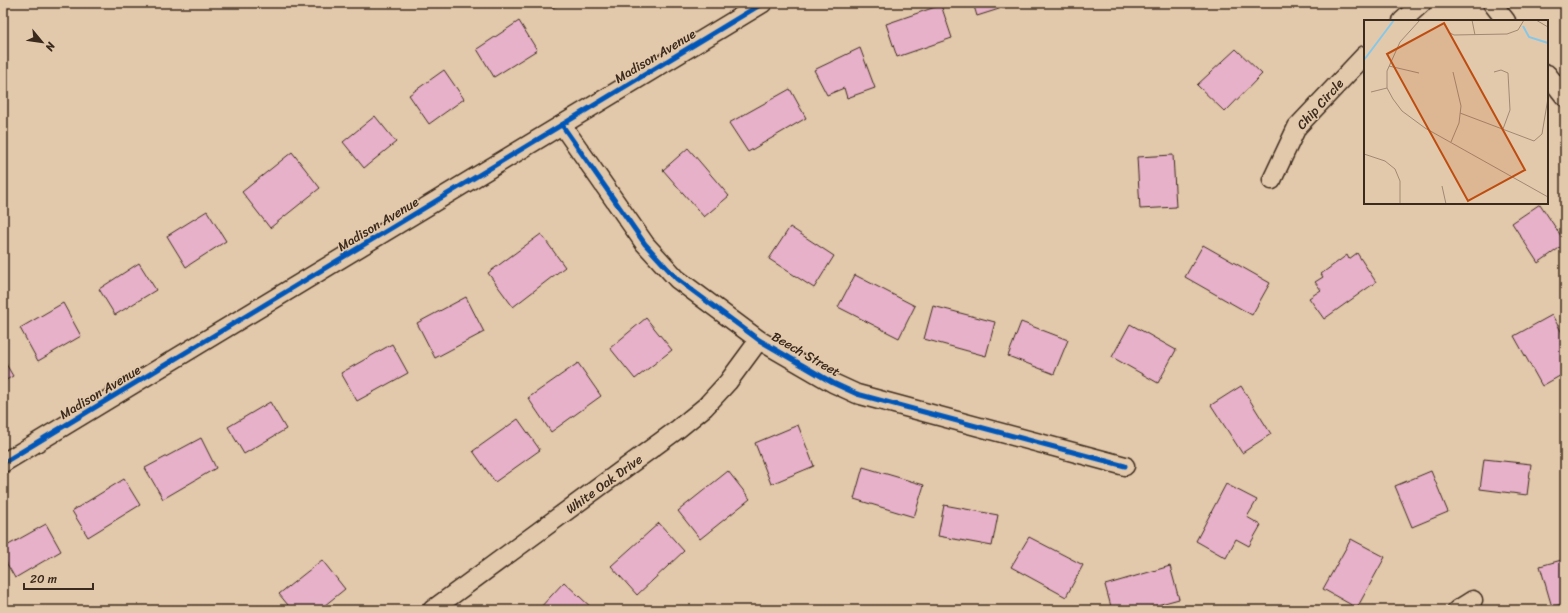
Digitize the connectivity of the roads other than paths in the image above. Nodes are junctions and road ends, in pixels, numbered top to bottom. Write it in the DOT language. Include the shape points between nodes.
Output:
graph roads {
  1 [pos="763,3"];
  2 [pos="1422,3"];
  3 [pos="1492,3"];
  4 [pos="1403,20"];
  5 [pos="1505,20"];
  6 [pos="1364,56"];
  7 [pos="1548,75"];
  8 [pos="1565,98"];
  9 [pos="562,125"];
  10 [pos="1272,180"];
  11 [pos="759,340"];
  12 [pos="3,463"];
  13 [pos="1125,466"];
  14 [pos="1473,600"];
  15 [pos="432,610"];
  16 [pos="1457,610"];
  1 -- 9 [label="street, Madison Avenue"];
  2 -- 4 [label="street"];
  3 -- 5 [label="street"];
  6 -- 10 [label="street, Chip Circle" via="1297,128"];
  7 -- 8 [label="street"];
  9 -- 11 [label="street, Beech Street" via="645,244 677,279"];
  9 -- 12 [label="street, Madison Avenue"];
  11 -- 13 [label="street, Beech Street" via="810,371 857,394"];
  11 -- 15 [label="street, White Oak Drive" via="728,382 705,407"];
  14 -- 16 [label="street"];
}
